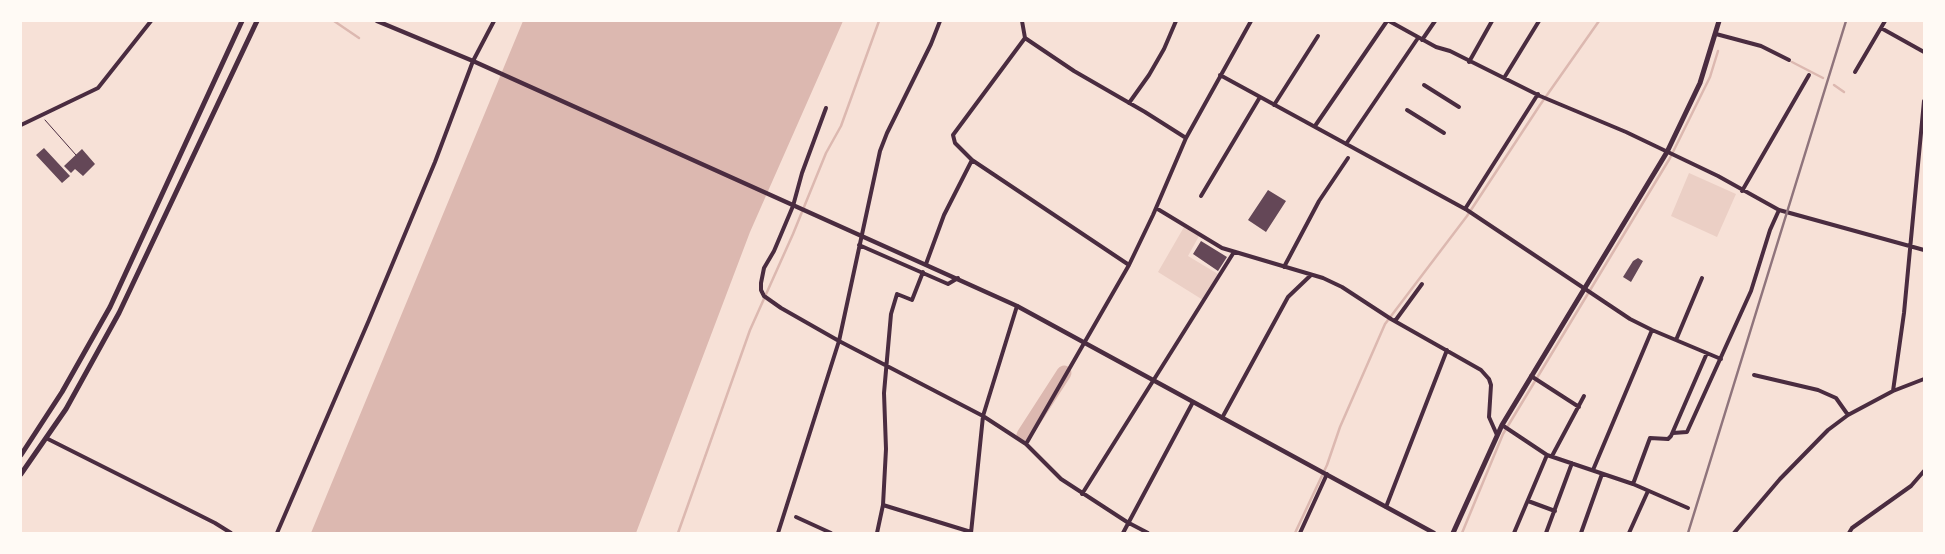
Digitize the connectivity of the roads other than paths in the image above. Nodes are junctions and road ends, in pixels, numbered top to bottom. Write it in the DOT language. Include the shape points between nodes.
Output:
graph roads {
  1 [pos="151,21"];
  2 [pos="242,21"];
  3 [pos="257,21"];
  4 [pos="377,21"];
  5 [pos="494,21"];
  6 [pos="940,21"];
  7 [pos="1022,21"];
  8 [pos="1176,21"];
  9 [pos="1251,21"];
  10 [pos="1388,21"];
  11 [pos="1435,21"];
  12 [pos="1492,21"];
  13 [pos="1538,21"];
  14 [pos="1719,21"];
  15 [pos="1885,21"];
  16 [pos="1881,28"];
  17 [pos="1716,34"];
  18 [pos="1318,36"];
  19 [pos="1025,38"];
  20 [pos="1420,39"];
  21 [pos="1924,52"];
  22 [pos="1789,60"];
  23 [pos="473,61"];
  24 [pos="1470,62"];
  25 [pos="1855,72"];
  26 [pos="1220,75"];
  27 [pos="1809,75"];
  28 [pos="1504,78"];
  29 [pos="1424,85"];
  30 [pos="1539,95"];
  31 [pos="1260,97"];
  32 [pos="1924,101"];
  33 [pos="1129,103"];
  34 [pos="1274,105"];
  35 [pos="1459,107"];
  36 [pos="826,108"];
  37 [pos="1407,110"];
  38 [pos="21,125"];
  39 [pos="1315,126"];
  40 [pos="1444,133"];
  41 [pos="1186,138"];
  42 [pos="1346,144"];
  43 [pos="1667,152"];
  44 [pos="1348,158"];
  45 [pos="972,160"];
  46 [pos="1742,191"];
  47 [pos="1201,196"];
  48 [pos="793,206"];
  49 [pos="1156,208"];
  50 [pos="1466,210"];
  51 [pos="1779,210"];
  52 [pos="859,245"];
  53 [pos="1909,245"];
  54 [pos="1924,250"];
  55 [pos="1234,252"];
  56 [pos="926,264"];
  57 [pos="1129,265"];
  58 [pos="1284,267"];
  59 [pos="922,272"];
  60 [pos="1311,275"];
  61 [pos="958,278"];
  62 [pos="1702,278"];
  63 [pos="1422,284"];
  64 [pos="1584,289"];
  65 [pos="1017,306"];
  66 [pos="1391,319"];
  67 [pos="1652,330"];
  68 [pos="1676,340"];
  69 [pos="839,341"];
  70 [pos="1084,343"];
  71 [pos="1447,350"];
  72 [pos="1707,352"];
  73 [pos="1721,359"];
  74 [pos="887,367"];
  75 [pos="1754,375"];
  76 [pos="1531,376"];
  77 [pos="1924,380"];
  78 [pos="1153,381"];
  79 [pos="1893,391"];
  80 [pos="1584,396"];
  81 [pos="1194,402"];
  82 [pos="1579,407"];
  83 [pos="1848,415"];
  84 [pos="983,416"];
  85 [pos="1222,418"];
  86 [pos="1502,425"];
  87 [pos="1673,433"];
  88 [pos="1497,435"];
  89 [pos="46,438"];
  90 [pos="1026,444"];
  91 [pos="21,455"];
  92 [pos="1547,455"];
  93 [pos="1552,456"];
  94 [pos="1572,464"];
  95 [pos="1593,470"];
  96 [pos="1924,471"];
  97 [pos="21,474"];
  98 [pos="1327,474"];
  99 [pos="1602,474"];
  100 [pos="1633,484"];
  101 [pos="1648,491"];
  102 [pos="1082,494"];
  103 [pos="1528,501"];
  104 [pos="883,505"];
  105 [pos="1386,507"];
  106 [pos="1688,508"];
  107 [pos="1555,511"];
  108 [pos="796,517"];
  109 [pos="1127,522"];
  110 [pos="1297,522"];
  111 [pos="1304,525"];
  112 [pos="971,532"];
  113 [pos="231,533"];
  114 [pos="277,533"];
  115 [pos="778,533"];
  116 [pos="831,533"];
  117 [pos="877,533"];
  118 [pos="1123,533"];
  119 [pos="1148,533"];
  120 [pos="1300,533"];
  121 [pos="1434,533"];
  122 [pos="1454,533"];
  123 [pos="1514,533"];
  124 [pos="1546,533"];
  125 [pos="1581,533"];
  126 [pos="1629,533"];
  127 [pos="1734,533"];
  128 [pos="1850,533"];
  1 -- 38 [label="street" via="98,88"];
  2 -- 91 [label="main road" via="110,307 62,392"];
  3 -- 89 [label="main road" via="119,313 83,380"];
  4 -- 23 [label="street"];
  5 -- 23 [label="street"];
  6 -- 52 [label="street" via="886,133"];
  7 -- 19 [label="street"];
  8 -- 33 [label="street" via="1164,49"];
  9 -- 26 [label="street"];
  10 -- 20 [label="street"];
  10 -- 39 [label="street"];
  11 -- 20 [label="street"];
  12 -- 24 [label="street"];
  13 -- 28 [label="street"];
  14 -- 17 [label="main road"];
  15 -- 16 [label="street"];
  16 -- 21 [label="street"];
  16 -- 25 [label="street"];
  17 -- 22 [label="street" via="1762,46"];
  17 -- 43 [label="main road" via="1700,83"];
  18 -- 34 [label="street"];
  19 -- 33 [label="street"];
  19 -- 45 [label="street" via="954,135 955,142"];
  20 -- 24 [label="street"];
  20 -- 42 [label="street"];
  23 -- 48 [label="street"];
  23 -- 114 [label="street" via="413,214"];
  24 -- 28 [label="street"];
  26 -- 31 [label="street"];
  26 -- 41 [label="street"];
  27 -- 46 [label="street"];
  28 -- 30 [label="street"];
  29 -- 35 [label="street"];
  30 -- 43 [label="street"];
  30 -- 50 [label="street"];
  31 -- 34 [label="street"];
  31 -- 47 [label="street"];
  32 -- 53 [label="street"];
  33 -- 41 [label="street"];
  34 -- 39 [label="street"];
  36 -- 48 [label="street"];
  37 -- 40 [label="street"];
  39 -- 42 [label="street"];
  41 -- 49 [label="street"];
  42 -- 50 [label="street"];
  43 -- 46 [label="street"];
  43 -- 64 [label="main road"];
  44 -- 58 [label="street" via="1319,201"];
  45 -- 56 [label="street" via="944,214"];
  45 -- 57 [label="street"];
  46 -- 51 [label="street"];
  48 -- 56 [label="street"];
  48 -- 69 [label="street" via="764,268 761,290 774,304"];
  49 -- 55 [label="street"];
  49 -- 57 [label="street"];
  50 -- 64 [label="street"];
  51 -- 53 [label="street"];
  51 -- 73 [label="street" via="1751,291"];
  52 -- 59 [label="street"];
  52 -- 69 [label="street"];
  53 -- 54 [label="street"];
  53 -- 79 [label="street"];
  55 -- 58 [label="street"];
  55 -- 78 [label="street"];
  56 -- 61 [label="street"];
  57 -- 70 [label="street"];
  58 -- 60 [label="street"];
  59 -- 61 [label="street" via="948,284"];
  59 -- 74 [label="street" via="912,300 897,294 891,314"];
  60 -- 66 [label="street" via="1342,286"];
  60 -- 85 [label="street" via="1288,297"];
  61 -- 65 [label="street"];
  62 -- 68 [label="street"];
  63 -- 66 [label="street"];
  64 -- 67 [label="street"];
  64 -- 76 [label="main road"];
  65 -- 70 [label="street"];
  65 -- 84 [label="street"];
  66 -- 71 [label="street"];
  67 -- 68 [label="street"];
  67 -- 95 [label="street"];
  68 -- 72 [label="street"];
  69 -- 74 [label="street"];
  69 -- 115 [label="street"];
  70 -- 78 [label="street"];
  70 -- 90 [label="street"];
  71 -- 88 [label="street" via="1482,370 1489,378 1489,417"];
  71 -- 105 [label="street"];
  72 -- 73 [label="street"];
  72 -- 87 [label="street"];
  73 -- 87 [label="street" via="1687,432"];
  74 -- 84 [label="street"];
  74 -- 104 [label="street"];
  75 -- 83 [label="street" via="1818,390 1836,398"];
  76 -- 82 [label="street"];
  76 -- 86 [label="main road"];
  77 -- 79 [label="street"];
  78 -- 81 [label="street"];
  78 -- 102 [label="street"];
  79 -- 83 [label="street"];
  80 -- 82 [label="street"];
  81 -- 85 [label="street"];
  81 -- 109 [label="street"];
  82 -- 93 [label="street"];
  83 -- 127 [label="street" via="1828,430 1780,479"];
  84 -- 90 [label="street"];
  84 -- 112 [label="street"];
  85 -- 98 [label="street"];
  86 -- 88 [label="main road"];
  86 -- 92 [label="street"];
  87 -- 100 [label="street" via="1668,439 1650,438"];
  88 -- 122 [label="main road"];
  89 -- 97 [label="main road"];
  89 -- 113 [label="street"];
  90 -- 102 [label="street" via="1061,479"];
  92 -- 93 [label="street"];
  92 -- 103 [label="street"];
  93 -- 94 [label="street"];
  94 -- 95 [label="street"];
  94 -- 107 [label="street"];
  95 -- 99 [label="street"];
  96 -- 128 [label="street" via="1911,486 1852,528"];
  98 -- 105 [label="street"];
  98 -- 111 [label="street"];
  99 -- 100 [label="street"];
  99 -- 125 [label="street"];
  100 -- 101 [label="street"];
  101 -- 106 [label="street"];
  101 -- 126 [label="street"];
  102 -- 109 [label="street"];
  103 -- 107 [label="street"];
  103 -- 123 [label="street"];
  104 -- 112 [label="street"];
  104 -- 117 [label="street"];
  105 -- 121 [label="street"];
  107 -- 124 [label="street"];
  108 -- 116 [label="street"];
  109 -- 118 [label="street"];
  109 -- 119 [label="street"];
  110 -- 111 [label="street"];
  111 -- 120 [label="street"];
}
